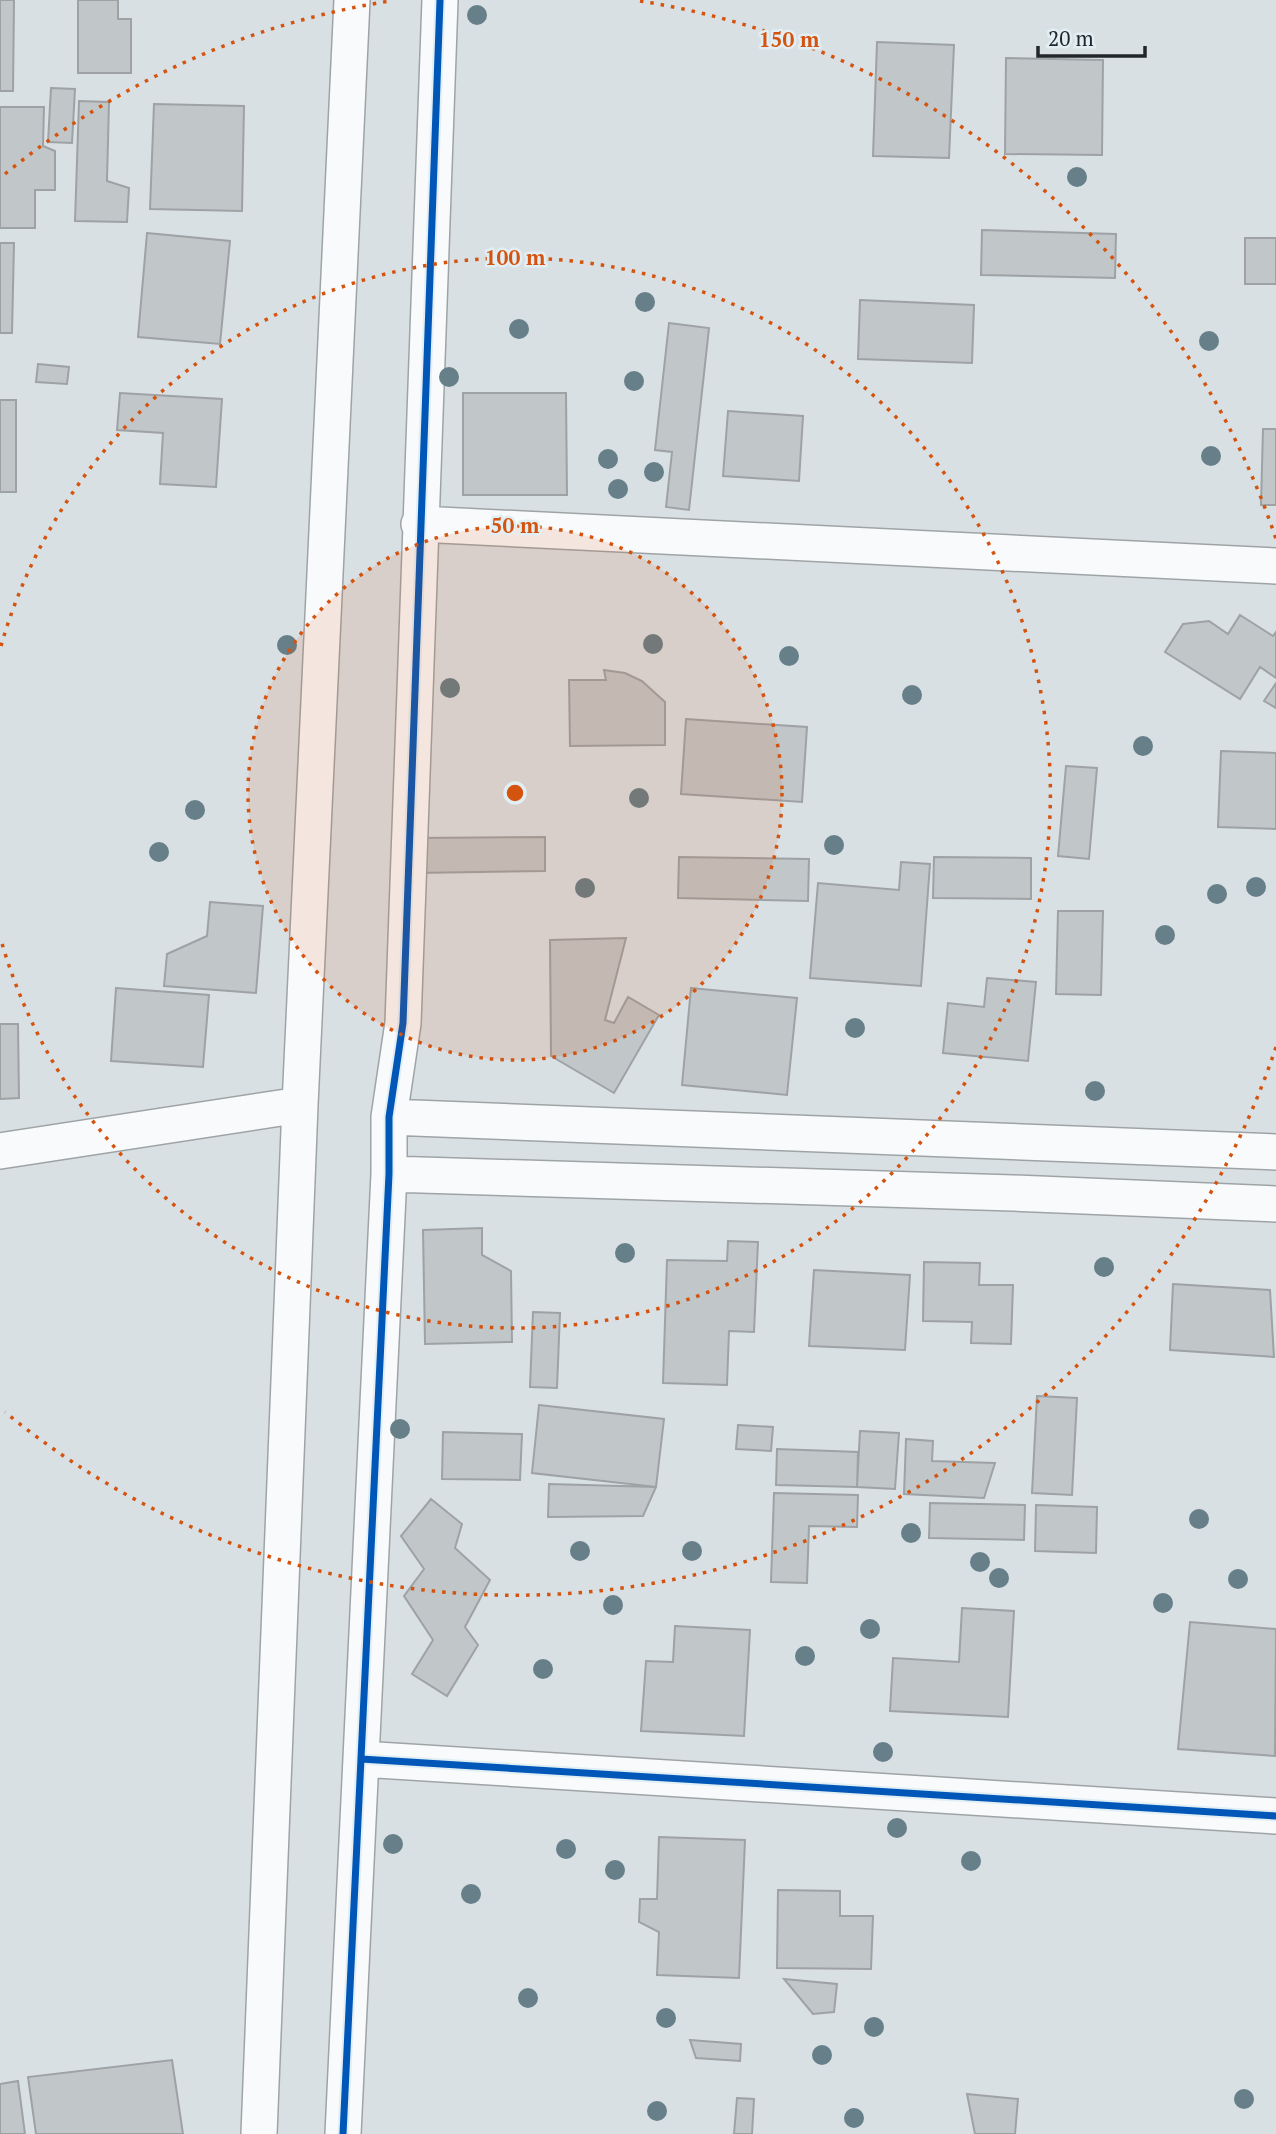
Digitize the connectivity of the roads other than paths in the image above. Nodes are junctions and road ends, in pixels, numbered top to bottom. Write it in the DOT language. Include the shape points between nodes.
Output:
graph roads {
  1 [pos="352,0"];
  2 [pos="440,0"];
  3 [pos="419,524"];
  4 [pos="1276,566"];
  5 [pos="300,1105"];
  6 [pos="389,1116"];
  7 [pos="0,1151"];
  8 [pos="1276,1152"];
  9 [pos="389,1174"];
  10 [pos="1276,1204"];
  11 [pos="361,1759"];
  12 [pos="1276,1816"];
  13 [pos="259,2134"];
  14 [pos="343,2134"];
  1 -- 5 [label="street"];
  2 -- 3 [label="street"];
  3 -- 4 [label="street"];
  3 -- 6 [label="street" via="403,1023"];
  5 -- 7 [label="street"];
  5 -- 13 [label="street"];
  6 -- 8 [label="street"];
  6 -- 9 [label="street"];
  9 -- 10 [label="street"];
  9 -- 11 [label="street"];
  11 -- 12 [label="street"];
  11 -- 14 [label="street"];
}
